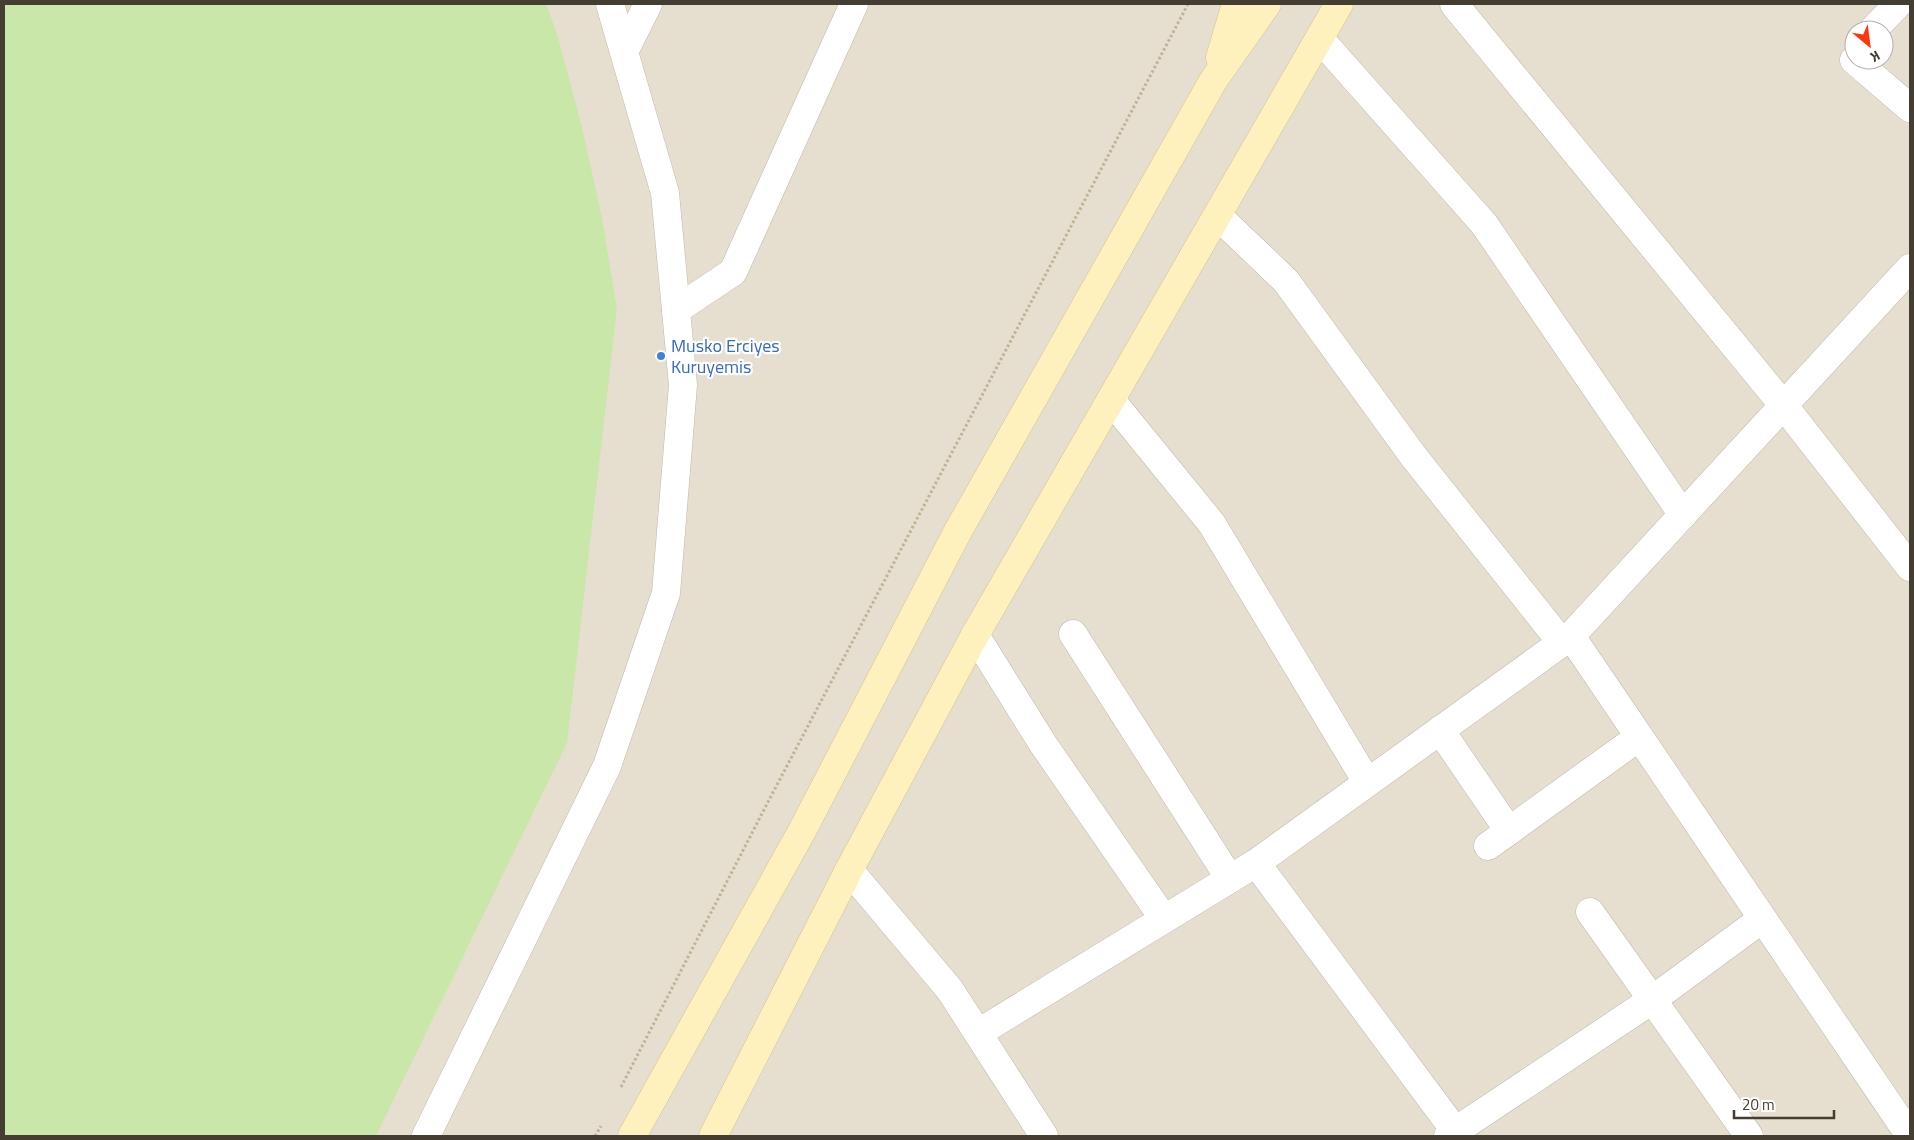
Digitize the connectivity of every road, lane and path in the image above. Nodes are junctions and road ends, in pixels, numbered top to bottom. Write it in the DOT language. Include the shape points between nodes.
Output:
graph roads {
  1 [pos="610,4"];
  2 [pos="648,4"];
  3 [pos="854,4"];
  4 [pos="1188,4"];
  5 [pos="1236,4"];
  6 [pos="1267,4"];
  7 [pos="1340,4"];
  8 [pos="1454,4"];
  9 [pos="1898,4"];
  10 [pos="1883,20"];
  11 [pos="1320,40"];
  12 [pos="625,50"];
  13 [pos="1866,70"];
  14 [pos="1213,81"];
  15 [pos="1910,108"];
  16 [pos="1218,216"];
  17 [pos="1910,268"];
  18 [pos="676,310"];
  19 [pos="1111,400"];
  20 [pos="1784,406"];
  21 [pos="1683,515"];
  22 [pos="1910,567"];
  23 [pos="1073,634"];
  24 [pos="976,635"];
  25 [pos="1567,640"];
  26 [pos="1440,730"];
  27 [pos="1639,737"];
  28 [pos="1368,782"];
  29 [pos="1256,862"];
  30 [pos="849,870"];
  31 [pos="1230,879"];
  32 [pos="1590,912"];
  33 [pos="1164,919"];
  34 [pos="1762,919"];
  35 [pos="1652,1000"];
  36 [pos="978,1033"];
  37 [pos="618,1092"];
  38 [pos="604,1119"];
  39 [pos="1910,1122"];
  40 [pos="1454,1135"];
  41 [pos="426,1136"];
  42 [pos="595,1136"];
  43 [pos="632,1136"];
  44 [pos="712,1136"];
  45 [pos="1044,1136"];
  46 [pos="1749,1136"];
  1 -- 12 [label="street"];
  2 -- 12 [label="street"];
  3 -- 18 [label="street" via="733,272"];
  4 -- 37 [label="path"];
  5 -- 14 [label="main road"];
  6 -- 14 [label="main road"];
  7 -- 11 [label="main road"];
  8 -- 20 [label="street"];
  9 -- 10 [label="street"];
  11 -- 16 [label="main road"];
  11 -- 21 [label="street" via="1484,224"];
  12 -- 18 [label="street" via="665,194"];
  13 -- 15 [label="street"];
  14 -- 43 [label="main road" via="958,531 802,831"];
  16 -- 19 [label="main road"];
  16 -- 25 [label="street" via="1286,281 1414,458"];
  17 -- 20 [label="street"];
  18 -- 41 [label="street" via="683,385 666,593 606,766"];
  19 -- 24 [label="main road"];
  19 -- 28 [label="street" via="1212,524"];
  20 -- 21 [label="street"];
  20 -- 22 [label="street"];
  21 -- 25 [label="street"];
  23 -- 31 [label="street"];
  24 -- 30 [label="main road"];
  24 -- 33 [label="street" via="1043,744"];
  25 -- 26 [label="street"];
  25 -- 27 [label="street"];
  26 -- 27 [label="street" via="1498,839"];
  26 -- 28 [label="street"];
  27 -- 34 [label="street"];
  28 -- 29 [label="street"];
  29 -- 31 [label="street"];
  29 -- 40 [label="street"];
  30 -- 36 [label="street" via="950,990"];
  30 -- 44 [label="main road"];
  31 -- 33 [label="street"];
  32 -- 35 [label="street"];
  33 -- 36 [label="street"];
  34 -- 35 [label="street"];
  34 -- 39 [label="street" via="1904,1127"];
  35 -- 40 [label="street"];
  35 -- 46 [label="street"];
  36 -- 45 [label="street"];
  38 -- 42 [label="path"];
}
